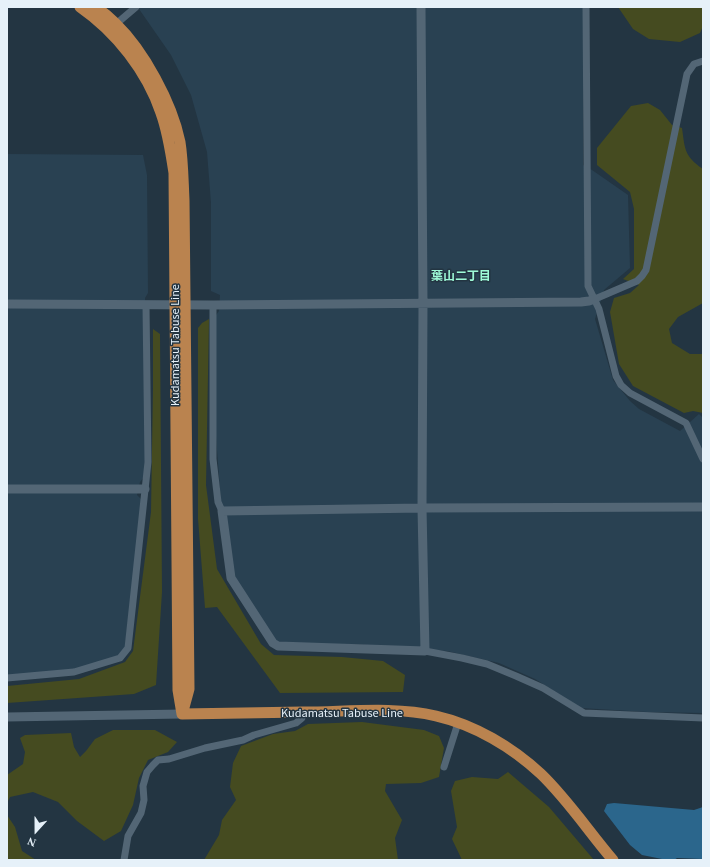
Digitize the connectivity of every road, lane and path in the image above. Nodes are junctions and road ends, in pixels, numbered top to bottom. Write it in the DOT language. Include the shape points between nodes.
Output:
graph roads {
  1 [pos="80,7"];
  2 [pos="96,7"];
  3 [pos="136,7"];
  4 [pos="420,7"];
  5 [pos="586,7"];
  6 [pos="116,24"];
  7 [pos="703,60"];
  8 [pos="595,299"];
  9 [pos="7,304"];
  10 [pos="423,304"];
  11 [pos="146,305"];
  12 [pos="180,305"];
  13 [pos="213,305"];
  14 [pos="703,459"];
  15 [pos="7,489"];
  16 [pos="145,490"];
  17 [pos="703,507"];
  18 [pos="422,508"];
  19 [pos="222,511"];
  20 [pos="425,651"];
  21 [pos="7,678"];
  22 [pos="303,712"];
  23 [pos="182,714"];
  24 [pos="7,717"];
  25 [pos="703,718"];
  26 [pos="458,723"];
  27 [pos="444,767"];
  28 [pos="124,860"];
  29 [pos="614,860"];
  1 -- 12 [label="main road, Kudamatsu Tabuse Line" via="110,32 129,56 146,80 161,113 174,173"];
  2 -- 6 [label="main road, Kudamatsu Tabuse Line"];
  3 -- 6 [label="street"];
  4 -- 10 [label="street"];
  5 -- 8 [label="street" via="588,286"];
  6 -- 12 [label="main road, Kudamatsu Tabuse Line" via="154,74 180,142 183,177"];
  7 -- 8 [label="street" via="694,64 687,74 646,270 636,281"];
  8 -- 10 [label="street" via="581,302"];
  8 -- 14 [label="street" via="616,376 621,385 630,393 686,423"];
  9 -- 11 [label="street"];
  10 -- 13 [label="street"];
  10 -- 18 [label="street"];
  11 -- 12 [label="street"];
  11 -- 16 [label="street" via="148,462"];
  12 -- 13 [label="street"];
  12 -- 23 [label="main road, Kudamatsu Tabuse Line" via="178,690"];
  13 -- 19 [label="street" via="213,459 218,502"];
  15 -- 16 [label="street"];
  16 -- 21 [label="street" via="128,648 120,658 74,672"];
  17 -- 18 [label="street"];
  18 -- 19 [label="street"];
  18 -- 20 [label="street"];
  19 -- 20 [label="street" via="231,578 273,643 278,646"];
  20 -- 25 [label="street" via="487,664 543,688 584,713"];
  22 -- 23 [label="main road, Kudamatsu Tabuse Line"];
  22 -- 26 [label="main road, Kudamatsu Tabuse Line" via="380,710 437,716"];
  22 -- 28 [label="street" via="302,718 296,723 243,740 158,760 147,772 141,813 128,836"];
  23 -- 24 [label="street"];
  26 -- 27 [label="street"];
  26 -- 29 [label="main road, Kudamatsu Tabuse Line" via="486,734 541,774"];
}
